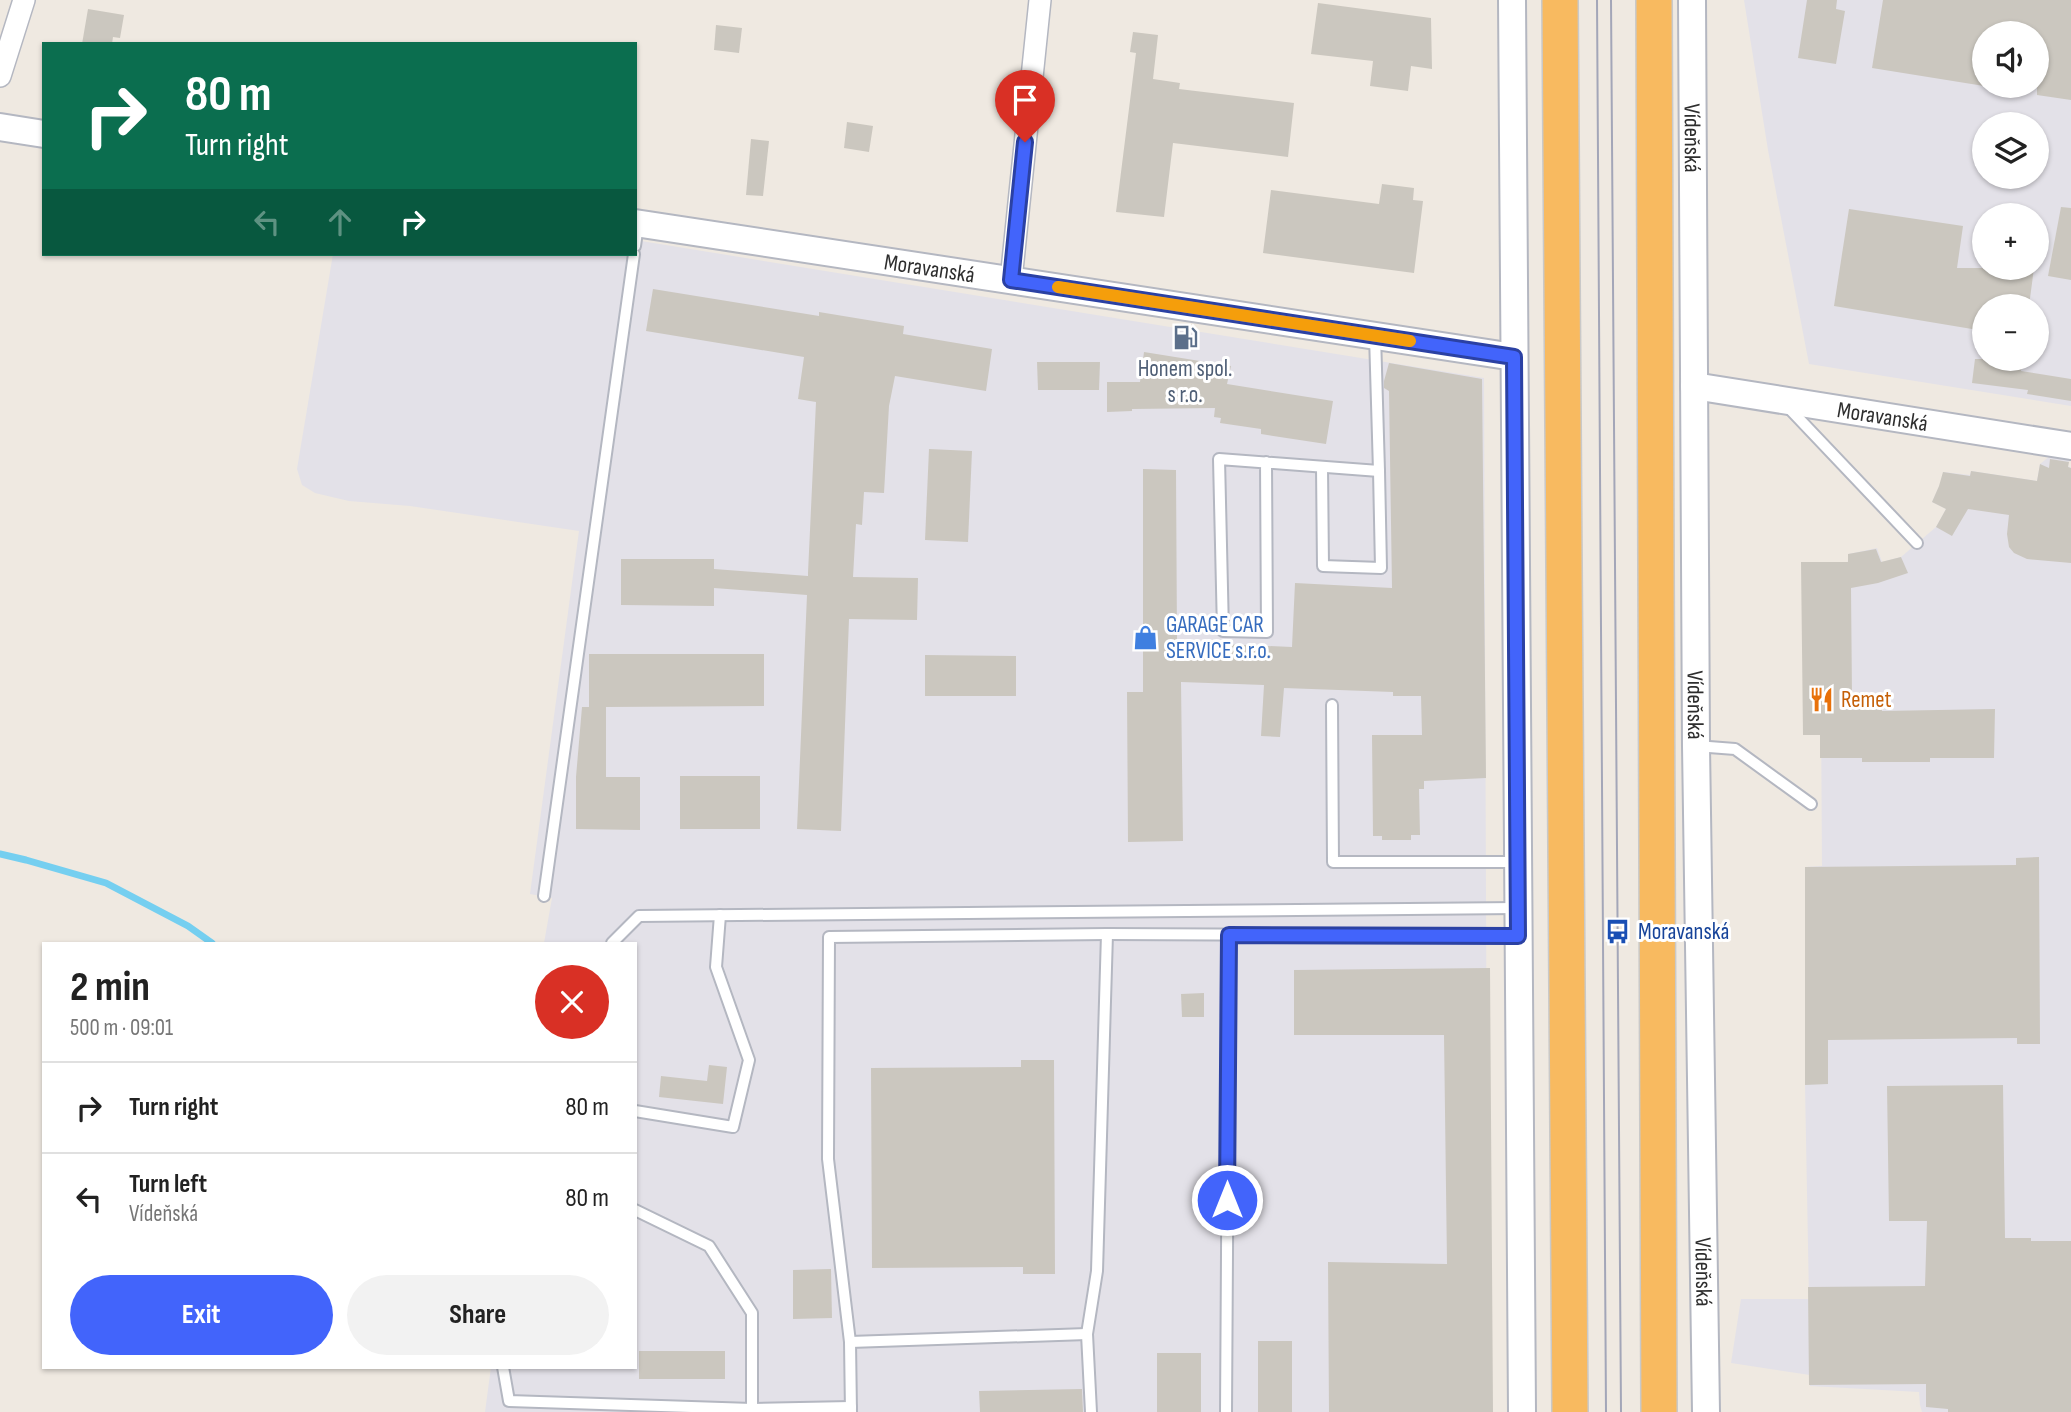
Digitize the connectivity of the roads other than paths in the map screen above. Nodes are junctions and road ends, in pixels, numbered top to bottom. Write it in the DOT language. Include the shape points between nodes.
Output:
graph roads {
  1 [pos="24,0"];
  2 [pos="1040,0"];
  3 [pos="1512,0"];
  4 [pos="1560,0"];
  5 [pos="1654,0"];
  6 [pos="1692,0"];
  7 [pos="0,76"];
  8 [pos="0,127"];
  9 [pos="42,134"];
  10 [pos="637,231"];
  11 [pos="634,256"];
  12 [pos="1011,280"];
  13 [pos="1375,335"];
  14 [pos="1514,357"];
  15 [pos="1694,386"];
  16 [pos="1780,399"];
  17 [pos="2071,446"];
  18 [pos="1266,463"];
  19 [pos="1322,467"];
  20 [pos="1378,471"];
  21 [pos="1917,543"];
  22 [pos="1332,705"];
  23 [pos="1696,746"];
  24 [pos="1811,804"];
  25 [pos="1517,862"];
  26 [pos="544,897"];
  27 [pos="1518,908"];
  28 [pos="720,915"];
  29 [pos="1107,934"];
  30 [pos="1229,935"];
  31 [pos="1518,936"];
  32 [pos="613,942"];
  33 [pos="637,1111"];
  34 [pos="637,1211"];
  35 [pos="1087,1334"];
  36 [pos="850,1342"];
  37 [pos="503,1369"];
  38 [pos="851,1409"];
  39 [pos="752,1411"];
  40 [pos="1091,1412"];
  41 [pos="1226,1412"];
  42 [pos="1522,1412"];
  43 [pos="1570,1412"];
  44 [pos="1659,1412"];
  45 [pos="1706,1412"];
  1 -- 7 [label="street"];
  2 -- 12 [label="street"];
  3 -- 14 [label="street"];
  4 -- 43 [label="highway"];
  5 -- 44 [label="highway, Vídeňská"];
  6 -- 15 [label="street, Vídeňská"];
  8 -- 9 [label="street"];
  10 -- 12 [label="street, Moravanská"];
  11 -- 26 [label="lane"];
  12 -- 13 [label="street, Moravanská"];
  13 -- 14 [label="street, Moravanská"];
  13 -- 20 [label="lane"];
  14 -- 25 [label="street"];
  15 -- 16 [label="street, Moravanská"];
  15 -- 23 [label="street, Vídeňská"];
  16 -- 17 [label="street, Moravanská"];
  16 -- 21 [label="lane"];
  18 -- 18 [label="lane" via="1219,459 1223,631 1268,632"];
  18 -- 19 [label="lane"];
  19 -- 20 [label="lane"];
  19 -- 20 [label="lane" via="1323,566 1381,568"];
  22 -- 25 [label="lane" via="1333,862"];
  23 -- 24 [label="lane" via="1735,749"];
  23 -- 45 [label="street, Vídeňská"];
  25 -- 27 [label="street"];
  27 -- 28 [label="lane"];
  27 -- 31 [label="street"];
  28 -- 32 [label="lane" via="639,916"];
  28 -- 33 [label="lane" via="716,967 749,1060 733,1127"];
  29 -- 30 [label="lane"];
  29 -- 35 [label="lane" via="1097,1271"];
  29 -- 36 [label="lane" via="829,937 828,1159"];
  30 -- 31 [label="lane"];
  30 -- 41 [label="lane"];
  31 -- 42 [label="street"];
  34 -- 39 [label="lane" via="709,1246 751,1313"];
  35 -- 36 [label="lane"];
  35 -- 40 [label="lane"];
  36 -- 38 [label="lane"];
  37 -- 39 [label="lane" via="509,1401"];
  38 -- 39 [label="lane"];
}
